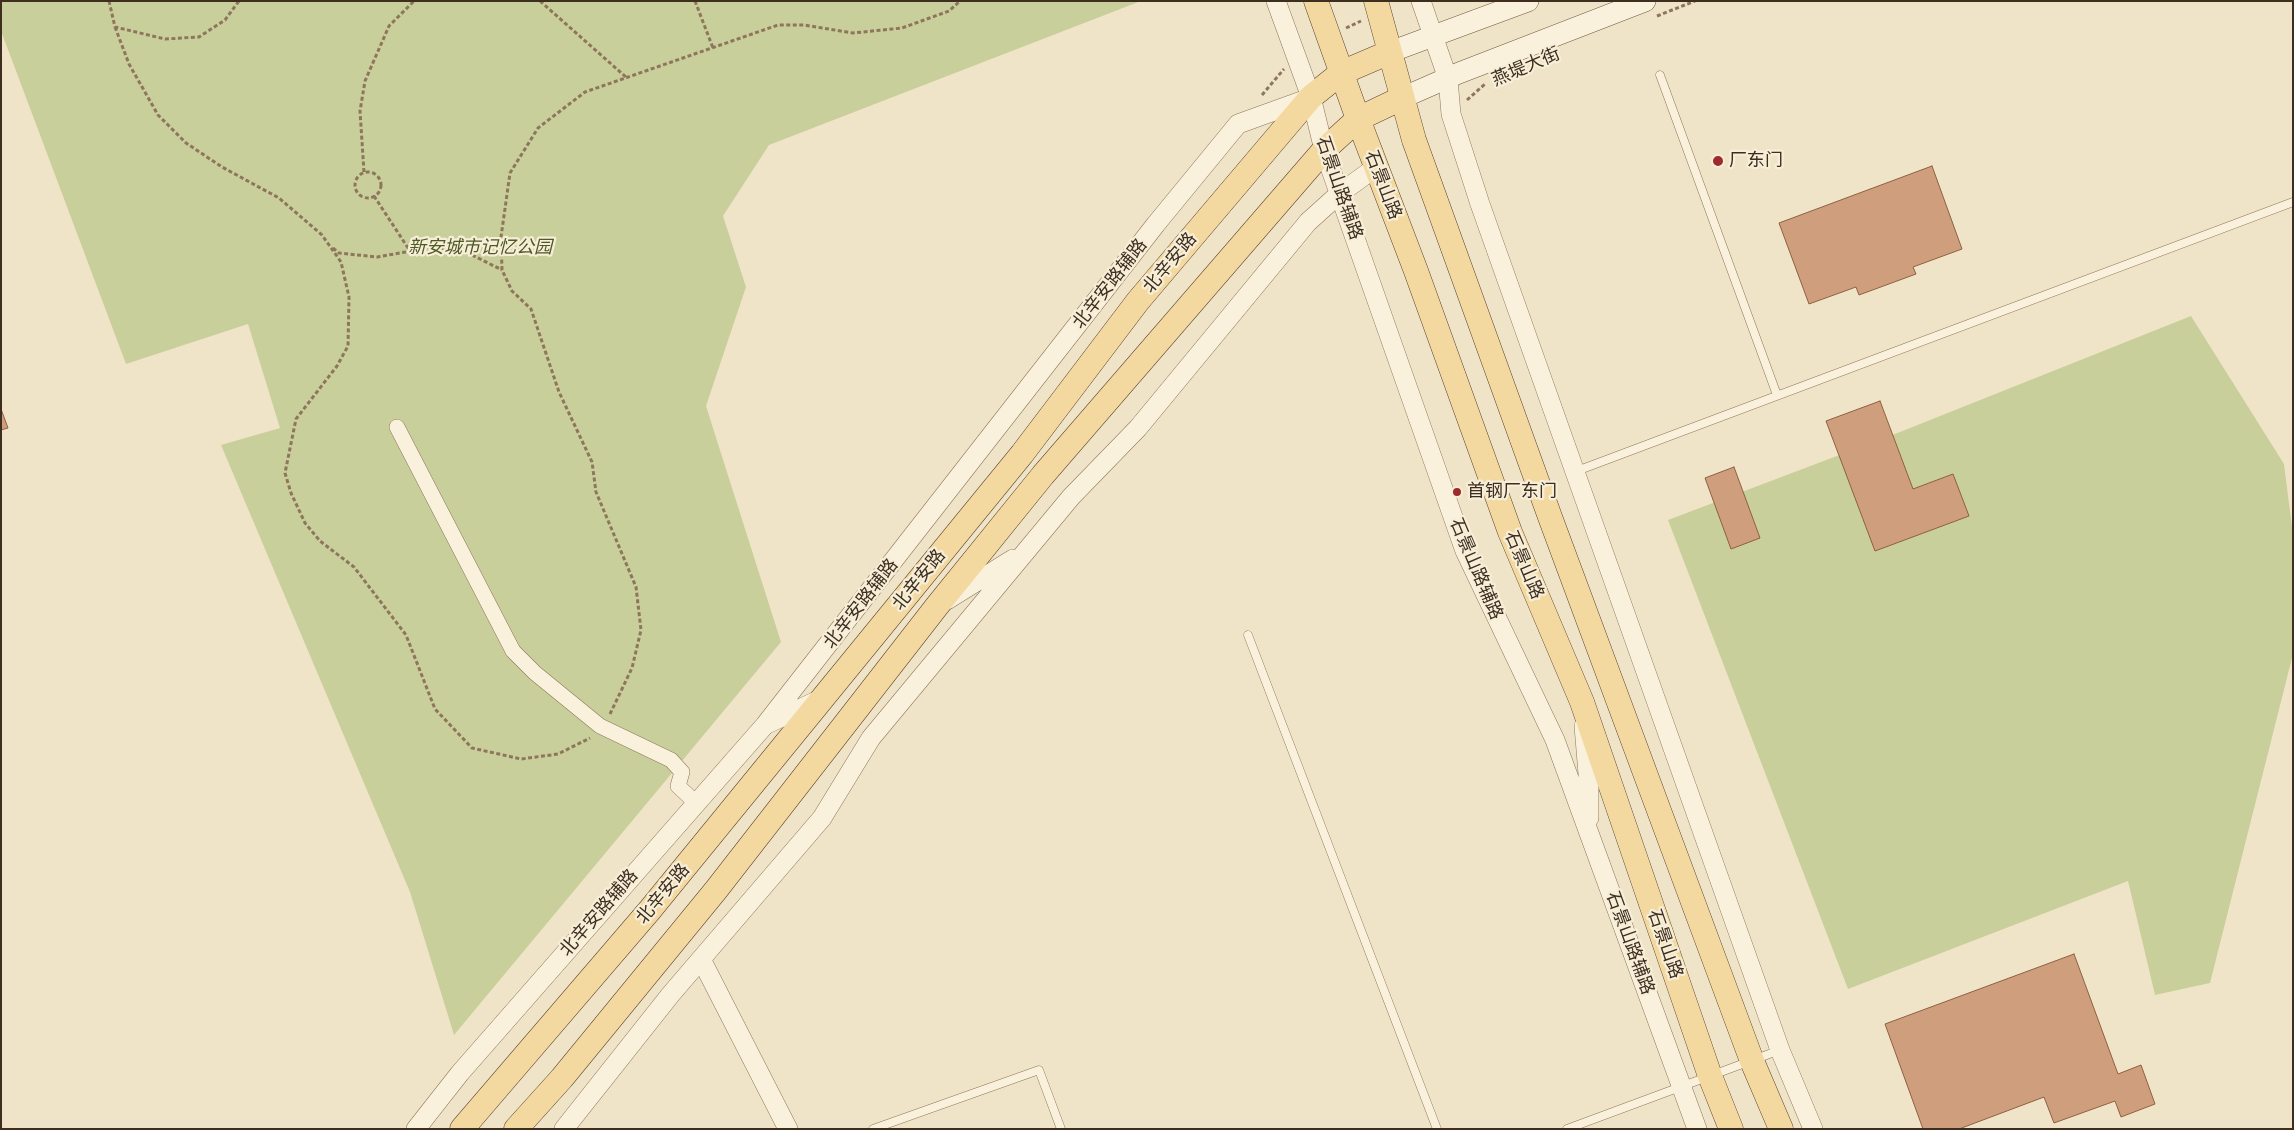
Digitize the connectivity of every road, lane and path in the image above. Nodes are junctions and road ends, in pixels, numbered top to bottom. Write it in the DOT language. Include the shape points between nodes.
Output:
graph roads {
  1 [pos="108,1"];
  2 [pos="239,1"];
  3 [pos="414,1"];
  4 [pos="540,1"];
  5 [pos="695,1"];
  6 [pos="960,1"];
  7 [pos="1276,1"];
  8 [pos="1316,1"];
  9 [pos="1376,1"];
  10 [pos="1421,1"];
  11 [pos="1528,1"];
  12 [pos="1695,1"];
  13 [pos="1647,10"];
  14 [pos="115,27"];
  15 [pos="1432,37"];
  16 [pos="713,48"];
  17 [pos="1390,52"];
  18 [pos="1341,73"];
  19 [pos="1660,76"];
  20 [pos="627,78"];
  21 [pos="1448,79"];
  22 [pos="1492,79"];
  23 [pos="1311,97"];
  24 [pos="1402,98"];
  25 [pos="1451,114"];
  26 [pos="1358,119"];
  27 [pos="1324,150"];
  28 [pos="1376,168"];
  29 [pos="364,172"];
  30 [pos="1339,194"];
  31 [pos="374,196"];
  32 [pos="2293,202"];
  33 [pos="327,243"];
  34 [pos="410,251"];
  35 [pos="502,270"];
  36 [pos="1777,395"];
  37 [pos="397,427"];
  38 [pos="1574,472"];
  39 [pos="1027,550"];
  40 [pos="937,606"];
  41 [pos="1248,635"];
  42 [pos="822,698"];
  43 [pos="1582,702"];
  44 [pos="765,725"];
  45 [pos="600,726"];
  46 [pos="695,802"];
  47 [pos="1589,832"];
  48 [pos="702,959"];
  49 [pos="1780,1050"];
  50 [pos="1752,1061"];
  51 [pos="1710,1076"];
  52 [pos="1682,1085"];
  53 [pos="416,1129"];
  54 [pos="462,1129"];
  55 [pos="516,1129"];
  56 [pos="564,1129"];
  57 [pos="788,1129"];
  58 [pos="873,1129"];
  59 [pos="1061,1129"];
  60 [pos="1437,1129"];
  61 [pos="1566,1129"];
  62 [pos="1697,1129"];
  63 [pos="1731,1129"];
  64 [pos="1782,1129"];
  65 [pos="1813,1129"];
  1 -- 14 [label="path"];
  2 -- 14 [label="path" via="225,20 199,37 165,38"];
  3 -- 29 [label="path" via="389,26 365,81 360,111"];
  4 -- 20 [label="path"];
  5 -- 16 [label="path"];
  6 -- 16 [label="path" via="949,11 902,28 853,32 804,24 778,25"];
  7 -- 23 [label="street, 石景山路辅路"];
  8 -- 18 [label="main road, 石景山路"];
  9 -- 17 [label="main road"];
  10 -- 15 [label="street"];
  11 -- 15 [label="main road"];
  12 -- 13 [label="path"];
  13 -- 21 [label="main road, 燕堤大街"];
  14 -- 33 [label="path" via="129,64 158,116 186,143 279,198"];
  15 -- 17 [label="main road"];
  15 -- 21 [label="street"];
  16 -- 20 [label="path"];
  17 -- 18 [label="main road, 北辛安路"];
  17 -- 24 [label="main road"];
  18 -- 23 [label="main road, 北辛安路"];
  18 -- 26 [label="main road, 石景山路"];
  19 -- 36 [label="lane"];
  20 -- 35 [label="path" via="584,92 538,128 510,173 501,237"];
  21 -- 24 [label="main road, 燕堤大街"];
  21 -- 25 [label="street"];
  22 -- 25 [label="path, 燕堤大街"];
  23 -- 27 [label="street, 石景山路辅路"];
  23 -- 42 [label="main road, 北辛安路" via="1138,301 1022,454"];
  23 -- 44 [label="street, 北辛安路辅路" via="1238,124 1156,224"];
  24 -- 26 [label="main road, 北辛安路"];
  24 -- 50 [label="main road" via="1414,140 1550,517"];
  25 -- 38 [label="street"];
  26 -- 27 [label="main road, 北辛安路"];
  26 -- 28 [label="main road, 石景山路"];
  27 -- 30 [label="street, 石景山路辅路"];
  27 -- 40 [label="main road, 北辛安路" via="1044,476"];
  28 -- 30 [label="street"];
  28 -- 43 [label="main road, 石景山路" via="1510,532"];
  29 -- 31 [label="path" via="374,173 380,181 378,193"];
  29 -- 31 [label="path" via="358,176 355,187 362,196"];
  30 -- 39 [label="street" via="1308,222 1138,428 1071,497"];
  30 -- 47 [label="street, 石景山路辅路" via="1464,551 1555,740"];
  31 -- 34 [label="path"];
  32 -- 36 [label="lane"];
  33 -- 34 [label="path" via="339,253 377,256"];
  33 -- 45 [label="path" via="341,262 349,298 348,346 337,366 296,419 285,473 305,523 320,541 354,567 406,635 435,709 472,748 521,759 558,754 588,740"];
  34 -- 35 [label="path" via="434,247 468,253"];
  35 -- 45 [label="path" via="512,291 531,308 559,392 592,462 596,492 636,587 641,630 632,668 613,710"];
  36 -- 38 [label="lane"];
  37 -- 45 [label="street" via="513,651"];
  38 -- 49 [label="street"];
  39 -- 40 [label="street"];
  39 -- 48 [label="street" via="871,738 822,818"];
  40 -- 55 [label="main road, 北辛安路" via="716,890 562,1078"];
  41 -- 60 [label="lane"];
  42 -- 44 [label="street"];
  42 -- 54 [label="main road, 北辛安路" via="649,911"];
  43 -- 47 [label="street"];
  43 -- 51 [label="main road, 石景山路"];
  44 -- 46 [label="street, 北辛安路辅路"];
  45 -- 46 [label="street" via="672,760 682,772 678,786"];
  46 -- 53 [label="street, 北辛安路辅路" via="466,1066"];
  47 -- 52 [label="street, 石景山路辅路"];
  48 -- 56 [label="street"];
  48 -- 57 [label="street"];
  49 -- 50 [label="lane"];
  49 -- 65 [label="street"];
  50 -- 51 [label="lane"];
  50 -- 64 [label="main road"];
  51 -- 52 [label="lane"];
  51 -- 63 [label="main road, 石景山路"];
  52 -- 61 [label="lane"];
  52 -- 62 [label="street, 石景山路辅路"];
  58 -- 59 [label="lane" via="1040,1070"];
}
